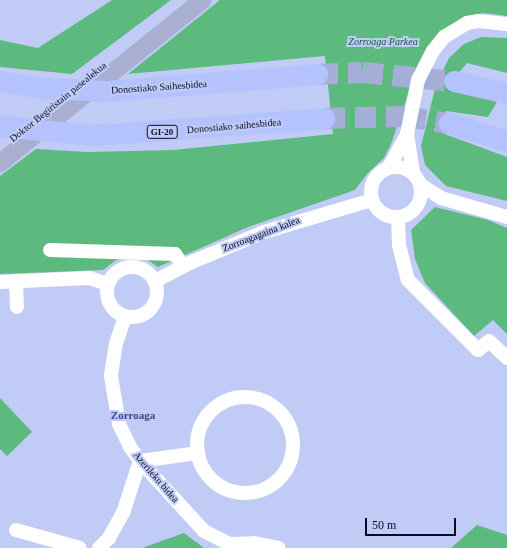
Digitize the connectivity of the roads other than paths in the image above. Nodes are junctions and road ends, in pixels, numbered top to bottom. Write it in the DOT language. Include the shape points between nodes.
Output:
graph roads {
  1 [pos="185,0"];
  2 [pos="203,0"];
  3 [pos="507,24"];
  4 [pos="122,58"];
  5 [pos="317,74"];
  6 [pos="0,81"];
  7 [pos="454,81"];
  8 [pos="507,93"];
  9 [pos="324,118"];
  10 [pos="449,123"];
  11 [pos="0,126"];
  12 [pos="407,134"];
  13 [pos="507,141"];
  14 [pos="2,157"];
  15 [pos="389,167"];
  16 [pos="413,172"];
  17 [pos="421,185"];
  18 [pos="441,198"];
  19 [pos="372,200"];
  20 [pos="418,206"];
  21 [pos="507,216"];
  22 [pos="398,217"];
  23 [pos="50,250"];
  24 [pos="183,266"];
  25 [pos="16,281"];
  26 [pos="155,281"];
  27 [pos="0,282"];
  28 [pos="108,284"];
  29 [pos="17,307"];
  30 [pos="125,317"];
  31 [pos="507,358"];
  32 [pos="198,453"];
  33 [pos="140,461"];
  34 [pos="16,530"];
  35 [pos="80,548"];
  36 [pos="99,548"];
  37 [pos="279,548"];
  1 -- 4 [label="main road"];
  2 -- 4 [label="main road, Doktor Begiristain pasealekua"];
  3 -- 12 [label="street" via="478,21 467,23 444,37 433,51 418,80"];
  4 -- 14 [label="main road, Doktor Begiristain pasealekua"];
  5 -- 6 [label="highway, Donostiako Saihesbidea" via="107,91 43,88"];
  7 -- 8 [label="highway"];
  9 -- 11 [label="highway, Donostiako saihesbidea / GI-20" via="95,135"];
  10 -- 13 [label="highway"];
  12 -- 15 [label="street"];
  12 -- 16 [label="street"];
  15 -- 16 [label="street" via="402,167"];
  15 -- 19 [label="street" via="374,179"];
  16 -- 17 [label="street"];
  17 -- 18 [label="street"];
  17 -- 20 [label="street" via="421,200"];
  18 -- 20 [label="street"];
  18 -- 21 [label="street"];
  19 -- 22 [label="street" via="382,213"];
  19 -- 24 [label="street, Zorroagagaina kalea" via="299,220"];
  20 -- 22 [label="street" via="412,212"];
  22 -- 31 [label="street" via="399,245 408,280 413,287 478,350 489,341"];
  23 -- 24 [label="street" via="175,254"];
  24 -- 26 [label="street, Zorroagagaina kalea"];
  25 -- 27 [label="street"];
  25 -- 28 [label="street" via="89,278"];
  25 -- 29 [label="street"];
  26 -- 28 [label="street" via="145,270 130,267 116,272"];
  26 -- 30 [label="street" via="157,294 154,305 141,316"];
  28 -- 30 [label="street" via="109,304"];
  30 -- 33 [label="street, Azerileku bidea" via="116,343 111,376 118,424"];
  32 -- 32 [label="street" via="207,474 224,488 246,493 258,491 278,480 285,472 293,451 293,439 285,417 267,402 256,398 233,398 222,403 205,419 197,441"];
  32 -- 33 [label="street"];
  33 -- 36 [label="street" via="123,513 109,538"];
  33 -- 37 [label="street, Azerileku bidea" via="204,531 229,544 254,543"];
  34 -- 35 [label="street"];
}
